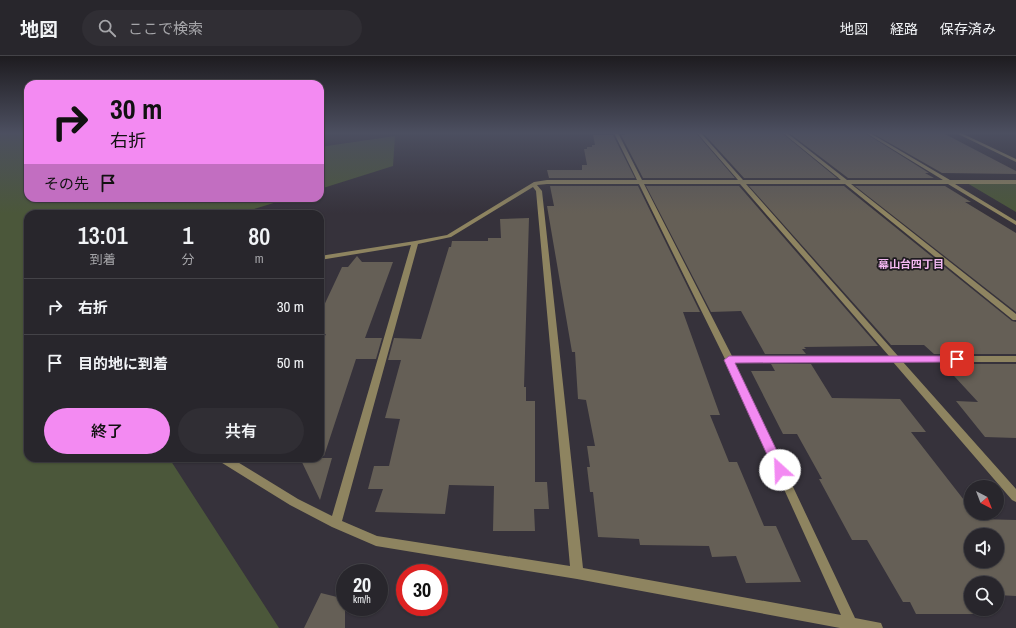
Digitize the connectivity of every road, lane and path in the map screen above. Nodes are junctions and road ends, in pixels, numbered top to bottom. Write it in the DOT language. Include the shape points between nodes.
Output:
graph roads {
  1 [pos="630,160"];
  2 [pos="722,160"];
  3 [pos="818,160"];
  4 [pos="912,160"];
  5 [pos="641,182"];
  6 [pos="742,182"];
  7 [pos="845,182"];
  8 [pos="949,182"];
  9 [pos="1016,182"];
  10 [pos="534,184"];
  11 [pos="1016,223"];
  12 [pos="415,243"];
  13 [pos="324,257"];
  14 [pos="1016,318"];
  15 [pos="898,359"];
  16 [pos="1016,359"];
  17 [pos="729,360"];
  18 [pos="229,462"];
  19 [pos="1016,497"];
  20 [pos="336,524"];
  21 [pos="577,572"];
  22 [pos="851,623"];
  23 [pos="876,628"];
  1 -- 5 [label="street"];
  2 -- 6 [label="street"];
  3 -- 7 [label="street"];
  4 -- 8 [label="street"];
  5 -- 6 [label="street"];
  5 -- 10 [label="street"];
  5 -- 17 [label="street"];
  6 -- 7 [label="street"];
  6 -- 15 [label="street"];
  7 -- 8 [label="street"];
  7 -- 14 [label="street"];
  8 -- 9 [label="street"];
  8 -- 11 [label="street"];
  10 -- 12 [label="street" via="449,236"];
  10 -- 21 [label="street" via="538,191"];
  12 -- 13 [label="street"];
  12 -- 20 [label="street"];
  15 -- 16 [label="street"];
  15 -- 17 [label="street"];
  15 -- 19 [label="street"];
  17 -- 22 [label="street"];
  18 -- 20 [label="street" via="294,502"];
  20 -- 21 [label="street" via="376,541"];
  21 -- 22 [label="street"];
  22 -- 23 [label="street"];
}
